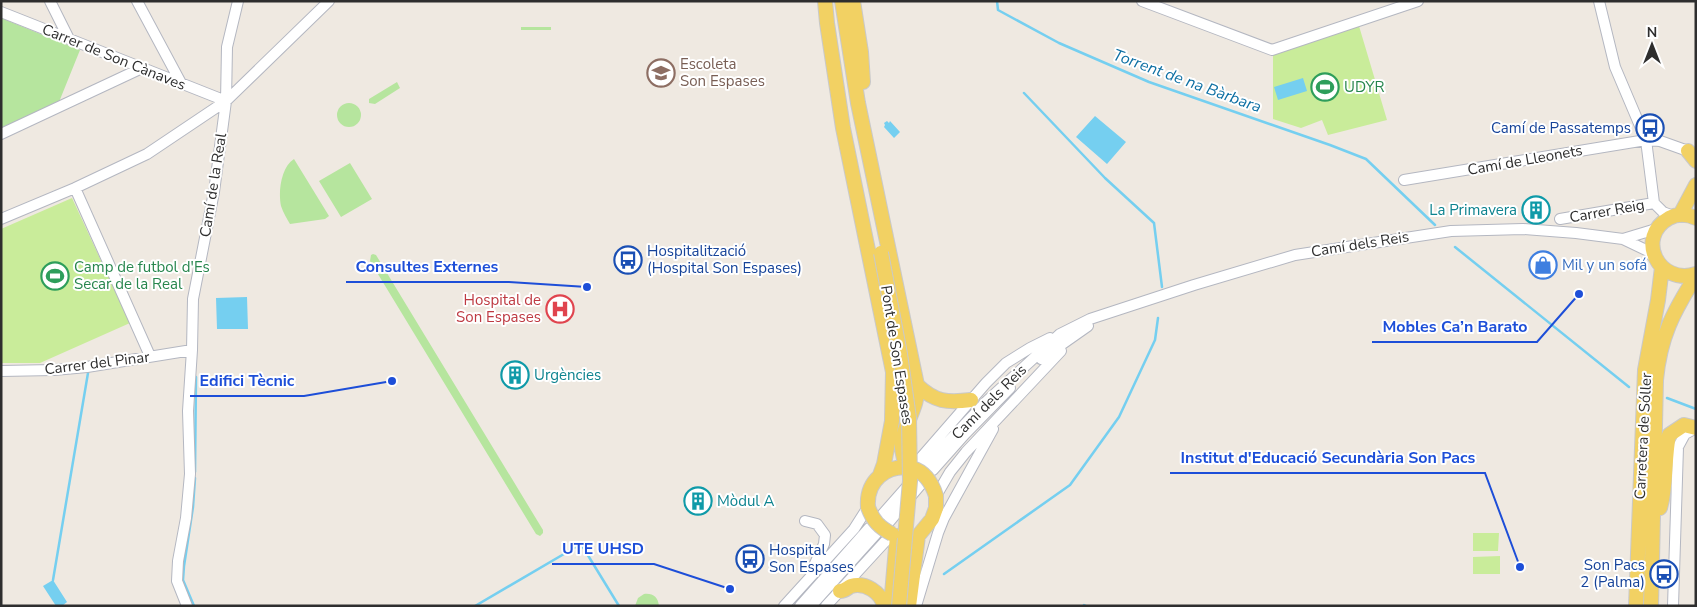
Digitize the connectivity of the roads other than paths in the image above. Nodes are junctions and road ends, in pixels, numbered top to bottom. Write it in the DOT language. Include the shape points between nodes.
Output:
graph roads {
  1 [pos="50,1"];
  2 [pos="138,1"];
  3 [pos="238,1"];
  4 [pos="329,1"];
  5 [pos="825,1"];
  6 [pos="831,1"];
  7 [pos="842,1"];
  8 [pos="853,1"];
  9 [pos="1142,1"];
  10 [pos="1418,1"];
  11 [pos="1600,1"];
  12 [pos="1,12"];
  13 [pos="69,39"];
  14 [pos="142,68"];
  15 [pos="181,83"];
  16 [pos="226,102"];
  17 [pos="852,105"];
  18 [pos="1,134"];
  19 [pos="1646,140"];
  20 [pos="868,143"];
  21 [pos="1693,155"];
  22 [pos="1404,180"];
  23 [pos="1696,185"];
  24 [pos="75,188"];
  25 [pos="1696,197"];
  26 [pos="1654,203"];
  27 [pos="1683,216"];
  28 [pos="1,219"];
  29 [pos="1560,219"];
  30 [pos="865,227"];
  31 [pos="1656,229"];
  32 [pos="1623,239"];
  33 [pos="1659,264"];
  34 [pos="1696,275"];
  35 [pos="1696,287"];
  36 [pos="1106,315"];
  37 [pos="1078,332"];
  38 [pos="1060,334"];
  39 [pos="192,350"];
  40 [pos="150,356"];
  41 [pos="1,371"];
  42 [pos="917,385"];
  43 [pos="971,400"];
  44 [pos="1004,413"];
  45 [pos="1696,428"];
  46 [pos="913,474"];
  47 [pos="880,475"];
  48 [pos="936,496"];
  49 [pos="868,507"];
  50 [pos="805,521"];
  51 [pos="890,527"];
  52 [pos="922,530"];
  53 [pos="1653,536"];
  54 [pos="1652,572"];
  55 [pos="804,584"];
  56 [pos="840,591"];
  57 [pos="187,606"];
  58 [pos="784,606"];
  59 [pos="800,606"];
  60 [pos="812,606"];
  61 [pos="826,606"];
  62 [pos="884,606"];
  63 [pos="890,606"];
  64 [pos="898,606"];
  65 [pos="910,606"];
  66 [pos="916,606"];
  67 [pos="1636,606"];
  68 [pos="1651,606"];
  69 [pos="1660,606"];
  70 [pos="1673,606"];
  1 -- 13 [label="street"];
  2 -- 15 [label="street"];
  3 -- 16 [label="street, Camí de la Real" via="227,47"];
  4 -- 16 [label="street"];
  5 -- 30 [label="main road" via="843,128"];
  6 -- 17 [label="main road"];
  7 -- 17 [label="main road" via="854,77"];
  8 -- 20 [label="main road" via="861,52"];
  9 -- 10 [label="street" via="1272,50"];
  11 -- 19 [label="street" via="1614,67"];
  12 -- 13 [label="street, Carrer de Son Cànaves"];
  13 -- 14 [label="street, Carrer de Son Cànaves"];
  14 -- 15 [label="street, Carrer de Son Cànaves"];
  14 -- 18 [label="street"];
  15 -- 16 [label="street, Carrer de Son Cànaves"];
  16 -- 24 [label="street" via="146,154"];
  16 -- 39 [label="street, Camí de la Real" via="214,192 193,300"];
  17 -- 20 [label="main road"];
  17 -- 30 [label="main road" via="846,118"];
  17 -- 64 [label="main road, Pont de Son Espases, bridge" via="863,147 909,418 910,481"];
  19 -- 21 [label="street" via="1660,141"];
  19 -- 22 [label="street, Camí de Lleonets"];
  19 -- 26 [label="street"];
  20 -- 42 [label="main road"];
  23 -- 27 [label="main road"];
  24 -- 28 [label="street"];
  24 -- 40 [label="street"];
  25 -- 27 [label="main road"];
  26 -- 27 [label="street" via="1663,212"];
  26 -- 29 [label="street, Carrer Reig"];
  27 -- 31 [label="main road" via="1664,221"];
  30 -- 47 [label="main road" via="893,372 892,420"];
  31 -- 32 [label="street"];
  31 -- 33 [label="main road, Carretera de Sóller" via="1652,250"];
  32 -- 33 [label="street" via="1648,251"];
  32 -- 36 [label="street, Camí dels Reis" via="1523,229 1451,231 1384,240 1296,255"];
  33 -- 34 [label="main road" via="1669,273 1679,276"];
  33 -- 67 [label="main road, Carretera de Sóller" via="1658,300 1645,370"];
  34 -- 53 [label="main road, Carretera de Sóller" via="1675,309 1658,359"];
  35 -- 53 [label="street" via="1675,322 1666,357 1662,384 1659,503"];
  36 -- 37 [label="street, Camí dels Reis"];
  36 -- 38 [label="street, Camí dels Reis"];
  37 -- 38 [label="street, Camí dels Reis" via="1036,362 930,468 986,401"];
  37 -- 44 [label="street"];
  38 -- 43 [label="street" via="1006,363"];
  39 -- 40 [label="street, Carrer del Pinar"];
  39 -- 57 [label="street, Camí de la Real" via="188,411 190,474 177,581"];
  40 -- 41 [label="street, Carrer del Pinar" via="70,369"];
  42 -- 43 [label="main road" via="938,400"];
  42 -- 46 [label="main road" via="916,404 902,444"];
  43 -- 46 [label="street"];
  44 -- 48 [label="street" via="950,472"];
  44 -- 66 [label="street" via="944,518"];
  45 -- 53 [label="main road" via="1684,425 1669,435 1663,498"];
  45 -- 70 [label="street" via="1685,434 1678,447"];
  46 -- 47 [label="main road" via="888,470"];
  46 -- 48 [label="main road, bridge" via="919,470 924,474"];
  46 -- 51 [label="street"];
  47 -- 49 [label="main road" via="869,491"];
  48 -- 52 [label="main road" via="932,519"];
  49 -- 51 [label="main road, bridge" via="881,528"];
  49 -- 55 [label="street" via="854,529"];
  50 -- 55 [label="street" via="817,524 825,535 817,562"];
  51 -- 52 [label="main road" via="908,535"];
  51 -- 56 [label="street"];
  51 -- 63 [label="main road"];
  52 -- 65 [label="main road" via="918,536"];
  53 -- 54 [label="main road, Carretera de Sóller"];
  54 -- 68 [label="main road, Carretera de Sóller"];
  54 -- 69 [label="main road"];
  55 -- 58 [label="street"];
  56 -- 61 [label="street"];
  56 -- 62 [label="main road" via="852,586 866,586 876,592"];
  59 -- 60 [label="street" via="872,531"];
}
